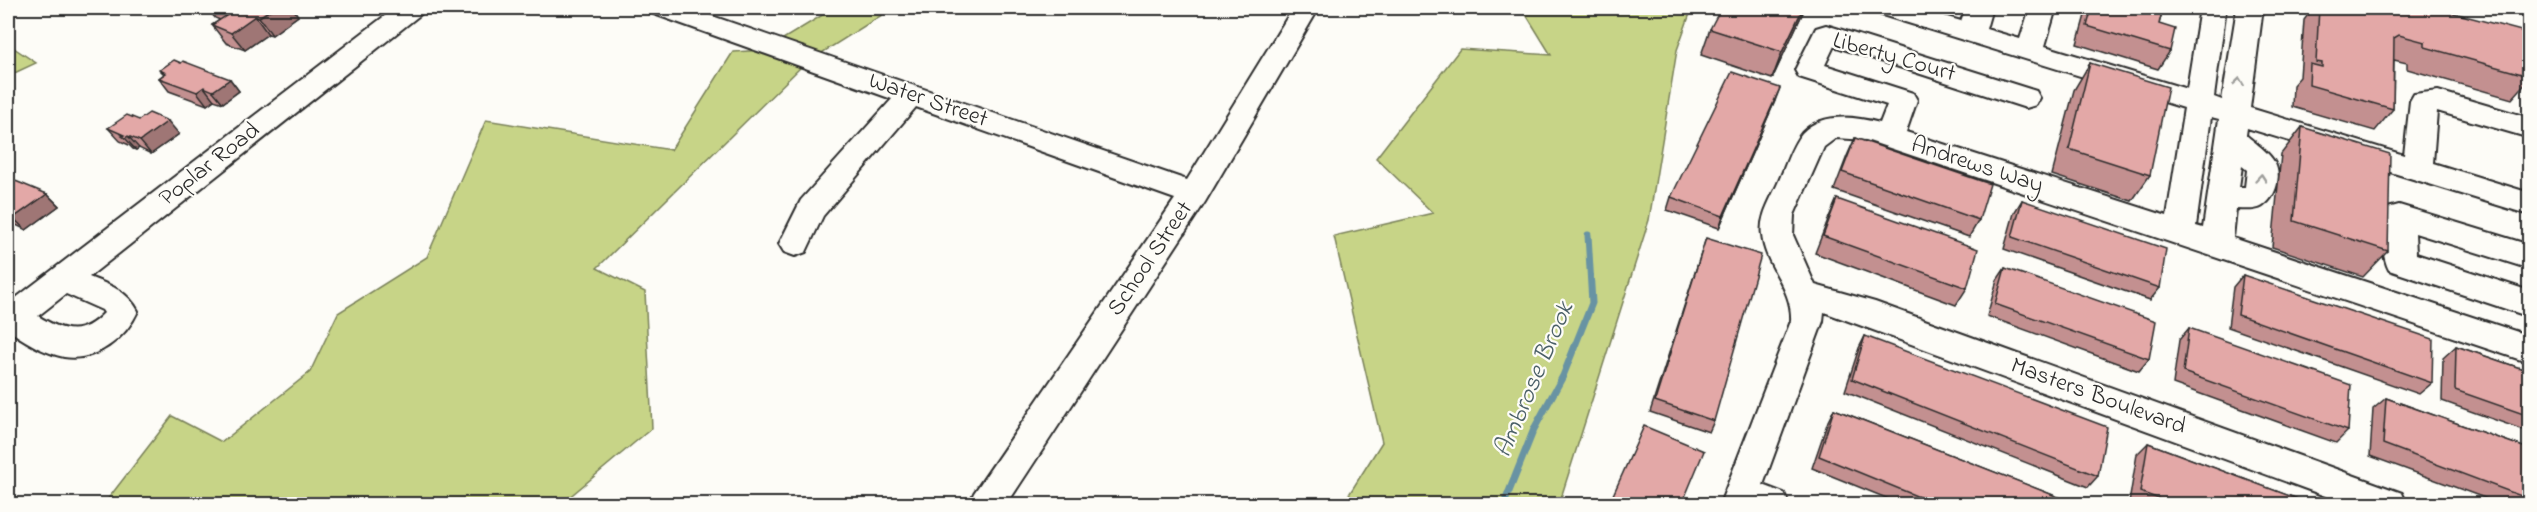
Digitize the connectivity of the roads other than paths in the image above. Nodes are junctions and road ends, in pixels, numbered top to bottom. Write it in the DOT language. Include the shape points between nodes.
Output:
graph roads {
  1 [pos="412,8"];
  2 [pos="663,8"];
  3 [pos="1306,8"];
  4 [pos="2043,8"];
  5 [pos="2213,8"];
  6 [pos="2250,8"];
  7 [pos="1903,10"];
  8 [pos="1975,20"];
  9 [pos="2030,51"];
  10 [pos="911,94"];
  11 [pos="2026,98"];
  12 [pos="2199,103"];
  13 [pos="2233,125"];
  14 [pos="2529,128"];
  15 [pos="1889,137"];
  16 [pos="2418,168"];
  17 [pos="1194,194"];
  18 [pos="2529,204"];
  19 [pos="2182,219"];
  20 [pos="795,244"];
  21 [pos="2216,244"];
  22 [pos="2529,257"];
  23 [pos="63,279"];
  24 [pos="1805,297"];
  25 [pos="2520,301"];
  26 [pos="10,319"];
  27 [pos="2522,348"];
  28 [pos="1751,501"];
  29 [pos="987,504"];
  30 [pos="2389,504"];
  1 -- 23 [label="street, Poplar Road"];
  2 -- 10 [label="street, Water Street"];
  3 -- 17 [label="street, School Street"];
  4 -- 9 [label="street"];
  5 -- 12 [label="street"];
  13 -- 6 [label="street, one-way"];
  7 -- 8 [label="street"];
  8 -- 9 [label="street"];
  9 -- 12 [label="street"];
  10 -- 17 [label="street, Water Street"];
  10 -- 20 [label="street" via="812,208"];
  11 -- 15 [label="street, Liberty Court" via="1826,34 1809,70 1903,100"];
  12 -- 13 [label="street"];
  12 -- 19 [label="street" via="2194,137 2175,140 2167,187"];
  13 -- 16 [label="street"];
  21 -- 13 [label="street, one-way" via="2222,198 2253,198 2262,186 2262,167"];
  14 -- 16 [label="street" via="2438,101 2424,101"];
  15 -- 19 [label="street, Andrews Way"];
  15 -- 24 [label="street, Andrews Way" via="1840,127 1828,129 1812,141 1779,215 1777,235"];
  16 -- 18 [label="street"];
  17 -- 29 [label="street, School Street"];
  19 -- 21 [label="street, Andrews Way"];
  21 -- 27 [label="street, Andrews Way"];
  22 -- 25 [label="street" via="2399,216 2400,261"];
  23 -- 26 [label="street, Poplar Road"];
  23 -- 26 [label="street" via="113,301 122,311 117,323 90,341 74,346 57,343"];
  24 -- 28 [label="street, Andrews Way" via="1808,321"];
  24 -- 30 [label="street, Masters Boulevard" via="1863,311"];
  25 -- 27 [label="street"];
}
